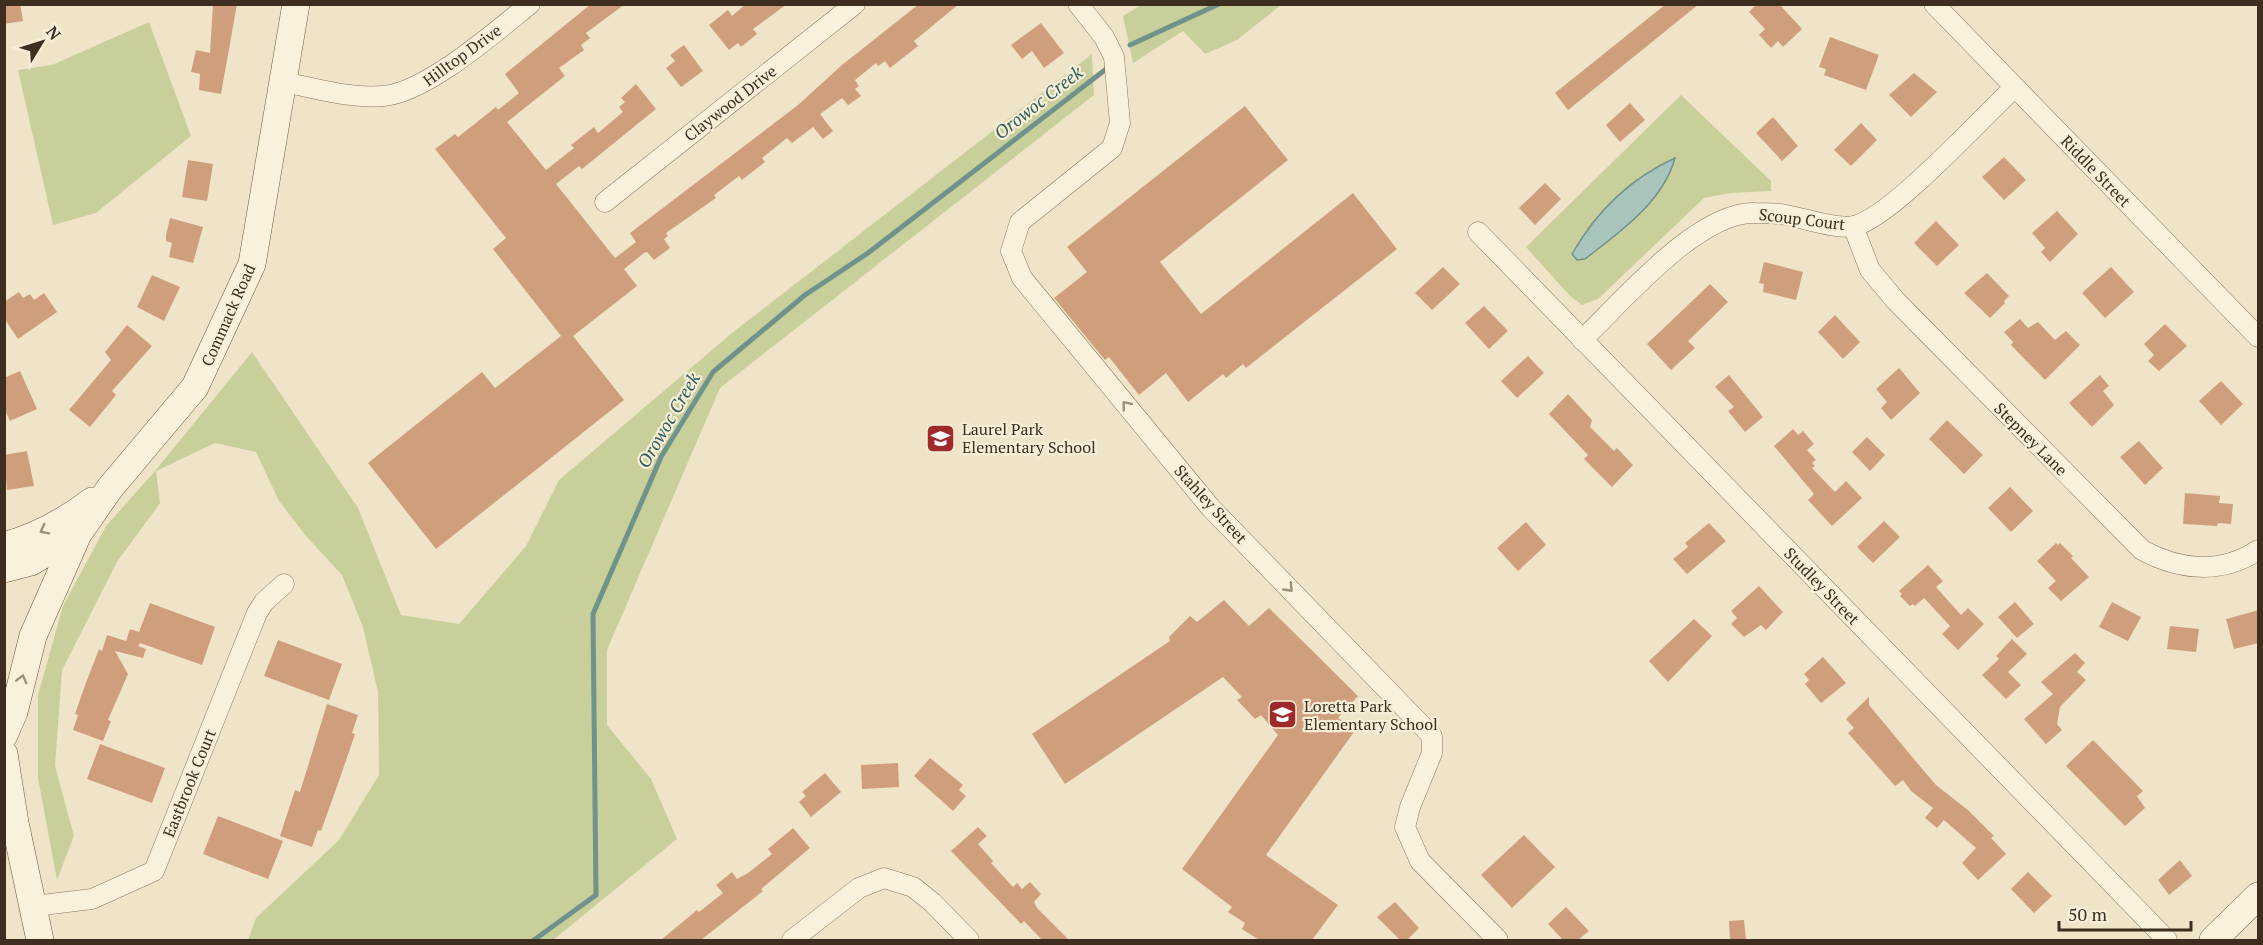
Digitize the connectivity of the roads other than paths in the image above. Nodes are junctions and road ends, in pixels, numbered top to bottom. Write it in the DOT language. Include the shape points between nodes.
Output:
graph roads {
  1 [pos="296,4"];
  2 [pos="530,4"];
  3 [pos="855,4"];
  4 [pos="1078,4"];
  5 [pos="1934,4"];
  6 [pos="283,82"];
  7 [pos="2015,87"];
  8 [pos="605,202"];
  9 [pos="1853,226"];
  10 [pos="1478,232"];
  11 [pos="2259,337"];
  12 [pos="1582,340"];
  13 [pos="110,488"];
  14 [pos="78,534"];
  15 [pos="4,546"];
  16 [pos="2259,550"];
  17 [pos="4,569"];
  18 [pos="284,584"];
  19 [pos="4,735"];
  20 [pos="4,754"];
  21 [pos="10,818"];
  22 [pos="2259,896"];
  23 [pos="34,906"];
  24 [pos="40,940"];
  25 [pos="792,940"];
  26 [pos="969,940"];
  27 [pos="1498,940"];
  28 [pos="2167,940"];
  29 [pos="2213,940"];
  1 -- 6 [label="street, Commack Road"];
  2 -- 6 [label="street, Hilltop Drive" via="422,85 384,96 351,96"];
  3 -- 8 [label="street, Claywood Drive"];
  4 -- 27 [label="street, Stahley Street" via="1114,57 1120,123 1113,148 1020,222 1011,251 1022,278 1210,507 1432,736 1432,753 1405,827 1420,861"];
  5 -- 7 [label="street, Riddle Street"];
  6 -- 13 [label="street, Commack Road" via="252,264 195,387"];
  7 -- 9 [label="street, Scoup Court" via="1888,208"];
  7 -- 11 [label="street, Riddle Street"];
  9 -- 12 [label="street, Scoup Court" via="1784,214 1747,213 1719,221 1688,239"];
  9 -- 16 [label="street, Stepney Lane" via="1870,270 1895,300 2142,550 2166,563 2193,568 2221,566"];
  10 -- 12 [label="street, Studley Street"];
  12 -- 28 [label="street, Studley Street"];
  13 -- 14 [label="street, Commack Road"];
  13 -- 15 [label="street, Commack Road, one-way" via="72,516"];
  14 -- 17 [label="street, Commack Road" via="31,562"];
  19 -- 14 [label="street, one-way" via="14,712 33,636"];
  18 -- 23 [label="street, Eastbrook Court" via="257,613 154,871 92,900"];
  20 -- 21 [label="street"];
  21 -- 23 [label="street"];
  22 -- 29 [label="street"];
  23 -- 24 [label="street"];
  25 -- 26 [label="street" via="859,888 884,878 913,887"];
}
